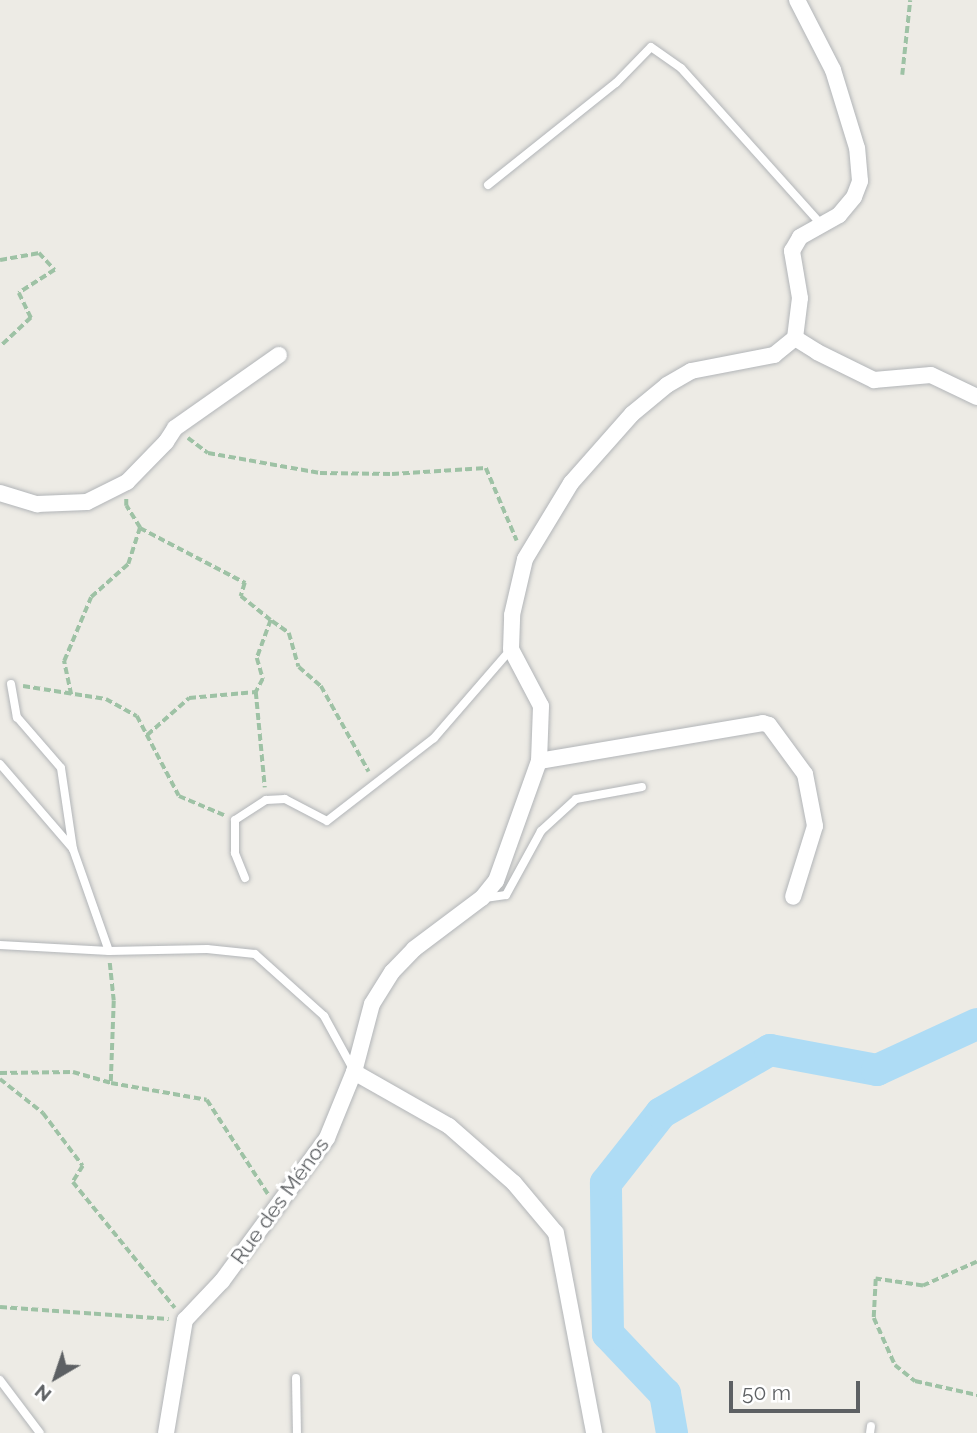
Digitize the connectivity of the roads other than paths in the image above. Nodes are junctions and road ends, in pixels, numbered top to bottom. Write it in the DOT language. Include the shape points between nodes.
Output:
graph roads {
  1 [pos="797,0"];
  2 [pos="488,185"];
  3 [pos="822,225"];
  4 [pos="795,338"];
  5 [pos="279,355"];
  6 [pos="977,397"];
  7 [pos="0,493"];
  8 [pos="511,649"];
  9 [pos="11,684"];
  10 [pos="539,761"];
  11 [pos="0,764"];
  12 [pos="642,787"];
  13 [pos="73,849"];
  14 [pos="245,878"];
  15 [pos="793,897"];
  16 [pos="482,898"];
  17 [pos="0,945"];
  18 [pos="108,951"];
  19 [pos="354,1072"];
  20 [pos="296,1378"];
  21 [pos="0,1380"];
  22 [pos="40,1433"];
  23 [pos="166,1433"];
  24 [pos="297,1433"];
  25 [pos="594,1433"];
  1 -- 3 [label="street" via="833,70 857,148 860,181 854,197 839,215"];
  2 -- 3 [label="lane" via="616,83 651,47 681,68"];
  3 -- 4 [label="street" via="800,237 792,251 800,298"];
  4 -- 6 [label="street" via="874,380 931,375"];
  4 -- 8 [label="street, Rue des Ménos" via="774,355 691,372 632,414 571,483 525,559 512,615"];
  5 -- 7 [label="street" via="175,428 127,482 88,502 37,504"];
  8 -- 10 [label="street, Rue des Ménos" via="541,706"];
  8 -- 14 [label="lane" via="434,738 327,821 285,799 266,800 235,820 234,853"];
  9 -- 13 [label="lane" via="17,717 61,768"];
  10 -- 15 [label="street" via="769,725 805,774 815,826"];
  10 -- 16 [label="street, Rue des Ménos" via="496,881"];
  11 -- 13 [label="lane"];
  12 -- 16 [label="lane" via="576,799 541,831 506,895"];
  13 -- 18 [label="lane"];
  16 -- 19 [label="street, Rue des Ménos" via="414,949 392,972 372,1003"];
  17 -- 18 [label="lane"];
  18 -- 19 [label="lane" via="207,949 255,954 324,1016"];
  19 -- 23 [label="street, Rue des Ménos" via="327,1138 222,1281 185,1320"];
  19 -- 25 [label="street" via="449,1126 514,1183 556,1233"];
  20 -- 24 [label="lane"];
  21 -- 22 [label="lane"];
}
